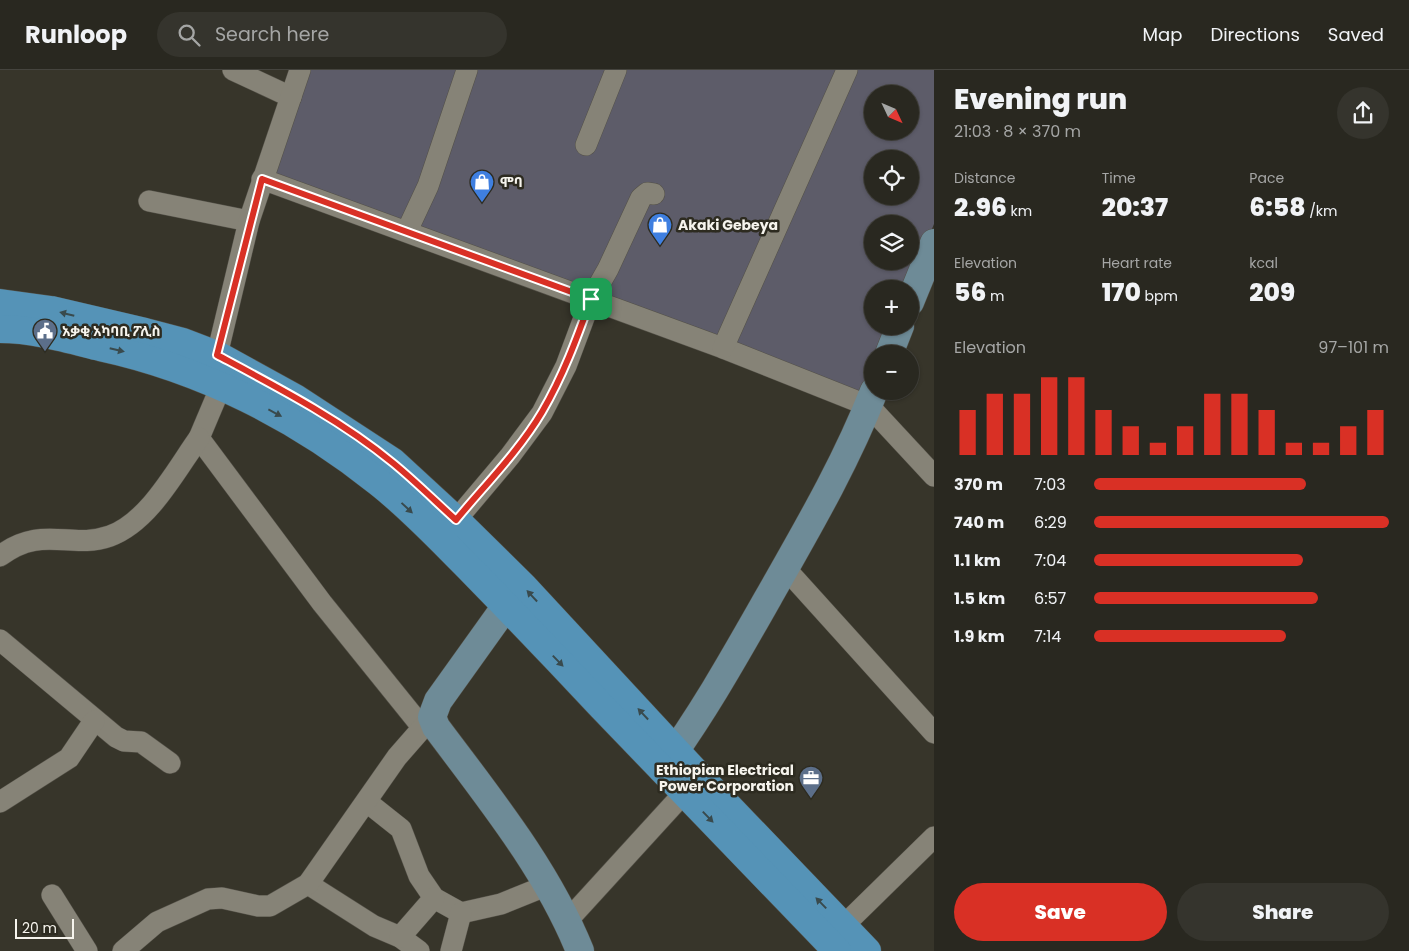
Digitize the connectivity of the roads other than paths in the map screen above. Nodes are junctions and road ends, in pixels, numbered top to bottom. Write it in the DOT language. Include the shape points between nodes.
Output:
graph roads {
  1 [pos="233,70"];
  2 [pos="300,70"];
  3 [pos="468,70"];
  4 [pos="616,70"];
  5 [pos="847,70"];
  6 [pos="291,97"];
  7 [pos="586,145"];
  8 [pos="262,179"];
  9 [pos="654,194"];
  10 [pos="148,201"];
  11 [pos="249,221"];
  12 [pos="407,231"];
  13 [pos="931,258"];
  14 [pos="919,283"];
  15 [pos="591,299"];
  16 [pos="0,303"];
  17 [pos="0,329"];
  18 [pos="723,348"];
  19 [pos="217,355"];
  20 [pos="221,386"];
  21 [pos="864,396"];
  22 [pos="870,400"];
  23 [pos="873,400"];
  24 [pos="198,438"];
  25 [pos="934,476"];
  26 [pos="456,520"];
  27 [pos="0,556"];
  28 [pos="785,568"];
  29 [pos="506,606"];
  30 [pos="0,640"];
  31 [pos="94,721"];
  32 [pos="427,722"];
  33 [pos="934,733"];
  34 [pos="669,760"];
  35 [pos="170,763"];
  36 [pos="684,793"];
  37 [pos="0,802"];
  38 [pos="367,802"];
  39 [pos="934,837"];
  40 [pos="308,884"];
  41 [pos="548,885"];
  42 [pos="52,895"];
  43 [pos="434,898"];
  44 [pos="461,913"];
  45 [pos="568,920"];
  46 [pos="400,937"];
  47 [pos="836,940"];
  48 [pos="87,951"];
  49 [pos="123,951"];
  50 [pos="419,951"];
  51 [pos="451,951"];
  52 [pos="580,951"];
  53 [pos="867,951"];
  1 -- 6 [label="street"];
  2 -- 6 [label="street"];
  3 -- 12 [label="street" via="428,186"];
  4 -- 7 [label="street"];
  5 -- 18 [label="street"];
  6 -- 8 [label="street"];
  8 -- 11 [label="street"];
  8 -- 12 [label="street"];
  9 -- 15 [label="street" via="647,193 640,198"];
  10 -- 11 [label="street"];
  11 -- 19 [label="street"];
  12 -- 15 [label="street"];
  13 -- 14 [label="street"];
  15 -- 18 [label="street"];
  15 -- 26 [label="street" via="566,366 542,413"];
  19 -- 16 [label="main road, one-way" via="145,332 52,310"];
  17 -- 20 [label="main road, one-way" via="52,336 138,355"];
  18 -- 21 [label="street"];
  19 -- 26 [label="main road" via="295,398 393,462"];
  20 -- 24 [label="street"];
  20 -- 29 [label="main road, one-way" via="283,417 380,483"];
  22 -- 28 [label="street" via="837,474"];
  23 -- 25 [label="street"];
  24 -- 27 [label="street" via="147,510 132,524 110,536 86,540 43,538 24,542"];
  24 -- 32 [label="street" via="322,603"];
  34 -- 26 [label="main road, one-way" via="524,587"];
  28 -- 33 [label="street"];
  28 -- 34 [label="street"];
  29 -- 32 [label="street" via="438,701"];
  29 -- 34 [label="main road, one-way"];
  30 -- 31 [label="street"];
  31 -- 35 [label="street" via="124,741 141,742"];
  31 -- 37 [label="street" via="69,758"];
  32 -- 38 [label="street" via="397,757"];
  32 -- 41 [label="street" via="436,727 499,811"];
  34 -- 36 [label="main road"];
  47 -- 34 [label="main road, one-way" via="701,778"];
  36 -- 45 [label="street"];
  36 -- 47 [label="main road, one-way"];
  38 -- 40 [label="street"];
  38 -- 43 [label="street" via="401,829 420,876"];
  39 -- 47 [label="street"];
  40 -- 46 [label="street" via="374,926"];
  40 -- 49 [label="street" via="270,906 222,898 208,899 157,922"];
  41 -- 44 [label="street" via="501,904"];
  41 -- 45 [label="street"];
  42 -- 48 [label="street"];
  43 -- 44 [label="street"];
  43 -- 46 [label="street"];
  44 -- 51 [label="street"];
  45 -- 52 [label="street"];
  46 -- 50 [label="street"];
  47 -- 53 [label="main road"];
}
